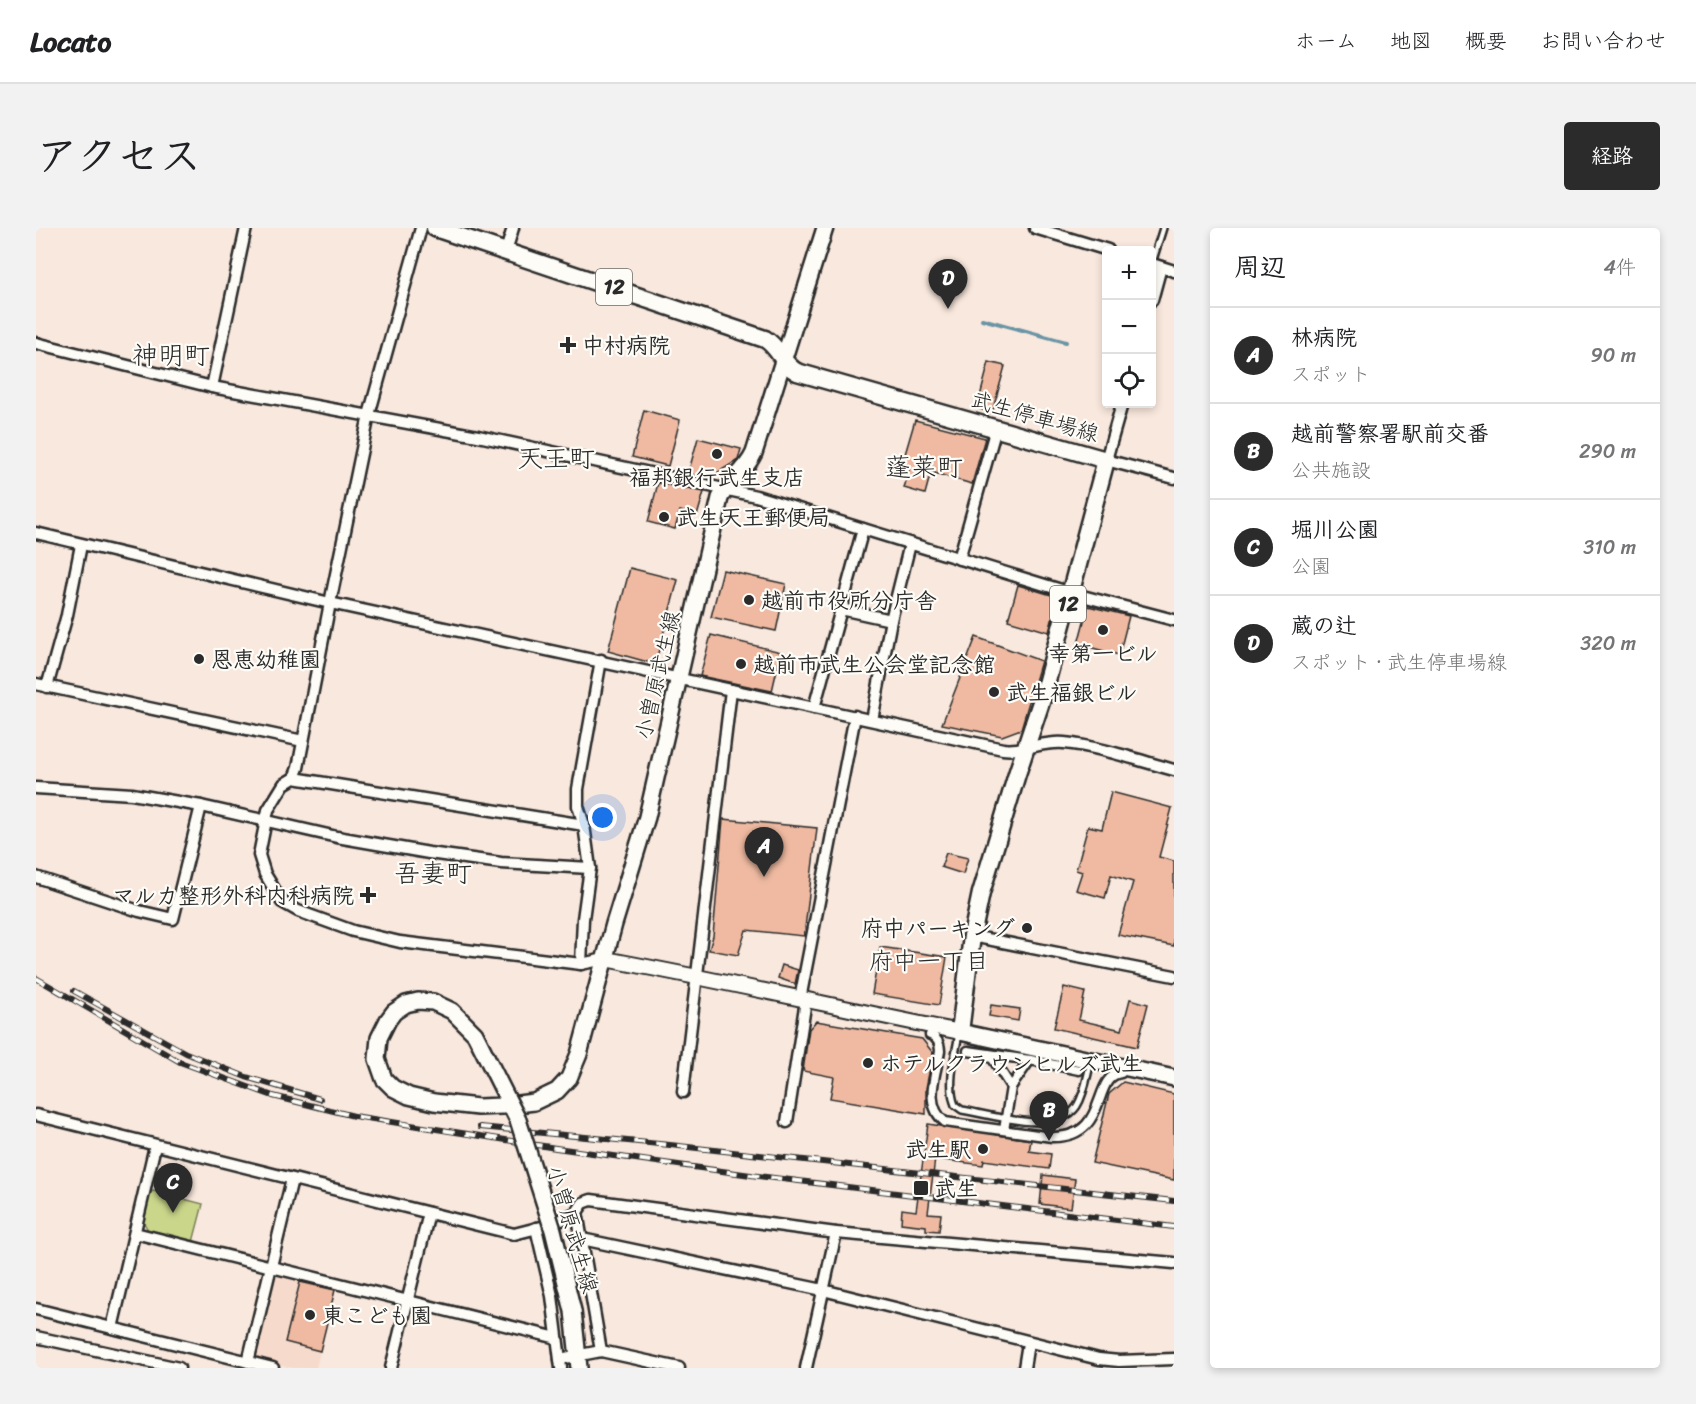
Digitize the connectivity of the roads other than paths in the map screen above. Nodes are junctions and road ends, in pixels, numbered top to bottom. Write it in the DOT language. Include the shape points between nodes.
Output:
graph roads {
  1 [pos="246,228"];
  2 [pos="421,228"];
  3 [pos="435,228"];
  4 [pos="513,228"];
  5 [pos="825,228"];
  6 [pos="1035,228"];
  7 [pos="1163,228"];
  8 [pos="1102,248"];
  9 [pos="506,251"];
  10 [pos="1156,260"];
  11 [pos="1156,265"];
  12 [pos="1174,271"];
  13 [pos="36,342"];
  14 [pos="783,360"];
  15 [pos="212,387"];
  16 [pos="1121,408"];
  17 [pos="369,415"];
  18 [pos="996,428"];
  19 [pos="1106,460"];
  20 [pos="1174,478"];
  21 [pos="724,490"];
  22 [pos="863,529"];
  23 [pos="36,533"];
  24 [pos="910,543"];
  25 [pos="81,545"];
  26 [pos="960,559"];
  27 [pos="1071,593"];
  28 [pos="330,603"];
  29 [pos="841,609"];
  30 [pos="891,620"];
  31 [pos="1174,620"];
  32 [pos="601,660"];
  33 [pos="679,679"];
  34 [pos="42,685"];
  35 [pos="731,690"];
  36 [pos="814,708"];
  37 [pos="855,717"];
  38 [pos="872,720"];
  39 [pos="303,741"];
  40 [pos="1026,746"];
  41 [pos="1174,770"];
  42 [pos="294,778"];
  43 [pos="36,788"];
  44 [pos="201,806"];
  45 [pos="266,822"];
  46 [pos="584,825"];
  47 [pos="590,868"];
  48 [pos="36,878"];
  49 [pos="972,936"];
  50 [pos="605,959"];
  51 [pos="581,964"];
  52 [pos="698,976"];
  53 [pos="1174,976"];
  54 [pos="803,1000"];
  55 [pos="960,1032"];
  56 [pos="930,1035"];
  57 [pos="969,1051"];
  58 [pos="984,1054"];
  59 [pos="1030,1060"];
  60 [pos="1091,1060"];
  61 [pos="1079,1070"];
  62 [pos="1122,1073"];
  63 [pos="1174,1078"];
  64 [pos="1011,1087"];
  65 [pos="682,1092"];
  66 [pos="936,1114"];
  67 [pos="36,1116"];
  68 [pos="1006,1118"];
  69 [pos="787,1122"];
  70 [pos="934,1125"];
  71 [pos="1004,1130"];
  72 [pos="155,1146"];
  73 [pos="292,1179"];
  74 [pos="577,1212"];
  75 [pos="429,1214"];
  76 [pos="536,1228"];
  77 [pos="135,1233"];
  78 [pos="836,1233"];
  79 [pos="582,1239"];
  80 [pos="1174,1263"];
  81 [pos="270,1267"];
  82 [pos="823,1290"];
  83 [pos="407,1300"];
  84 [pos="36,1309"];
  85 [pos="112,1328"];
  86 [pos="36,1336"];
  87 [pos="557,1338"];
  88 [pos="1029,1343"];
  89 [pos="601,1352"];
  90 [pos="1174,1359"];
  91 [pos="578,1361"];
  92 [pos="248,1362"];
  93 [pos="560,1363"];
  94 [pos="179,1368"];
  95 [pos="273,1368"];
  96 [pos="392,1368"];
  97 [pos="679,1368"];
  98 [pos="806,1368"];
  99 [pos="1024,1368"];
  1 -- 15 [label="street"];
  2 -- 17 [label="street"];
  3 -- 9 [label="main road, 武生停車場線 / 12"];
  4 -- 9 [label="street"];
  5 -- 14 [label="main road, 小曽原武生線"];
  6 -- 8 [label="street"];
  7 -- 10 [label="lane"];
  9 -- 14 [label="main road, 武生停車場線 / 12" via="765,339"];
  11 -- 12 [label="street"];
  13 -- 15 [label="street"];
  14 -- 18 [label="main road, 武生停車場線 / 12" via="797,372"];
  14 -- 21 [label="main road, 小曽原武生線" via="750,461"];
  15 -- 17 [label="street"];
  16 -- 19 [label="street"];
  17 -- 21 [label="street"];
  17 -- 28 [label="street"];
  18 -- 19 [label="main road, 武生停車場線 / 12"];
  18 -- 26 [label="street"];
  19 -- 20 [label="street"];
  19 -- 27 [label="main road, 武生停車場線 / 12"];
  21 -- 22 [label="street"];
  21 -- 33 [label="main road, 小曽原武生線"];
  22 -- 24 [label="street"];
  22 -- 29 [label="street"];
  23 -- 25 [label="street"];
  24 -- 26 [label="street"];
  24 -- 30 [label="street"];
  25 -- 28 [label="street"];
  25 -- 34 [label="street" via="67,615"];
  26 -- 27 [label="street"];
  27 -- 31 [label="street"];
  27 -- 40 [label="main road, 武生停車場線 / 12"];
  28 -- 32 [label="street"];
  28 -- 39 [label="street"];
  29 -- 30 [label="street"];
  29 -- 36 [label="street"];
  30 -- 38 [label="street"];
  32 -- 33 [label="street"];
  32 -- 46 [label="street" via="578,789"];
  33 -- 35 [label="street"];
  33 -- 50 [label="main road, 小曽原武生線" via="647,817"];
  34 -- 39 [label="street"];
  35 -- 36 [label="street"];
  35 -- 52 [label="street"];
  36 -- 37 [label="street"];
  37 -- 38 [label="street"];
  37 -- 54 [label="street"];
  38 -- 40 [label="street" via="1003,749"];
  39 -- 42 [label="street"];
  40 -- 41 [label="street" via="1075,745"];
  40 -- 49 [label="main road, 武生停車場線 / 12" via="981,892"];
  42 -- 45 [label="street" via="273,799"];
  42 -- 46 [label="street"];
  43 -- 44 [label="street" via="132,794"];
  44 -- 45 [label="street"];
  44 -- 48 [label="street" via="173,919"];
  45 -- 47 [label="street" via="439,855"];
  45 -- 51 [label="street" via="259,855 265,874 282,902 298,911 353,931 400,942"];
  46 -- 47 [label="street"];
  47 -- 51 [label="street"];
  49 -- 53 [label="street"];
  49 -- 55 [label="main road, 武生停車場線 / 12"];
  50 -- 51 [label="street"];
  50 -- 52 [label="street"];
  50 -- 91 [label="main road, 小曽原武生線, bridge" via="569,1078 541,1100 502,1106 460,1106 419,1099 388,1083 380,1069 377,1049 382,1028 394,1012 412,1002 433,1002 452,1011 475,1034 518,1120 553,1230 573,1311"];
  52 -- 54 [label="street"];
  52 -- 65 [label="street"];
  54 -- 55 [label="street"];
  54 -- 69 [label="street"];
  55 -- 60 [label="main road"];
  55 -- 68 [label="lane" via="952,1081 955,1105 962,1110"];
  56 -- 66 [label="street" via="940,1045 932,1101"];
  57 -- 58 [label="street"];
  58 -- 59 [label="street"];
  58 -- 64 [label="street" via="993,1059"];
  59 -- 61 [label="street"];
  59 -- 64 [label="street"];
  60 -- 63 [label="main road"];
  60 -- 68 [label="lane" via="1080,1100 1066,1117 1046,1122"];
  62 -- 71 [label="street" via="1104,1086 1093,1119 1075,1132 1052,1137"];
  64 -- 68 [label="street"];
  66 -- 70 [label="street"];
  66 -- 71 [label="street" via="945,1122"];
  67 -- 72 [label="street"];
  68 -- 71 [label="street"];
  72 -- 73 [label="street"];
  72 -- 77 [label="street"];
  73 -- 75 [label="street"];
  73 -- 81 [label="street"];
  74 -- 76 [label="street"];
  74 -- 78 [label="street" via="591,1200"];
  74 -- 79 [label="street"];
  75 -- 76 [label="street" via="514,1234"];
  75 -- 83 [label="street"];
  76 -- 87 [label="street"];
  77 -- 81 [label="street"];
  77 -- 85 [label="street"];
  78 -- 80 [label="street"];
  78 -- 82 [label="street"];
  79 -- 82 [label="street"];
  79 -- 89 [label="street"];
  81 -- 83 [label="street"];
  81 -- 92 [label="street"];
  82 -- 88 [label="street"];
  82 -- 98 [label="street"];
  83 -- 87 [label="street"];
  83 -- 96 [label="street"];
  84 -- 85 [label="street"];
  85 -- 92 [label="street"];
  86 -- 94 [label="street"];
  87 -- 93 [label="street"];
  88 -- 90 [label="street" via="1099,1359"];
  88 -- 99 [label="street"];
  89 -- 91 [label="street"];
  89 -- 97 [label="street"];
  91 -- 93 [label="street"];
  92 -- 95 [label="street"];
}
